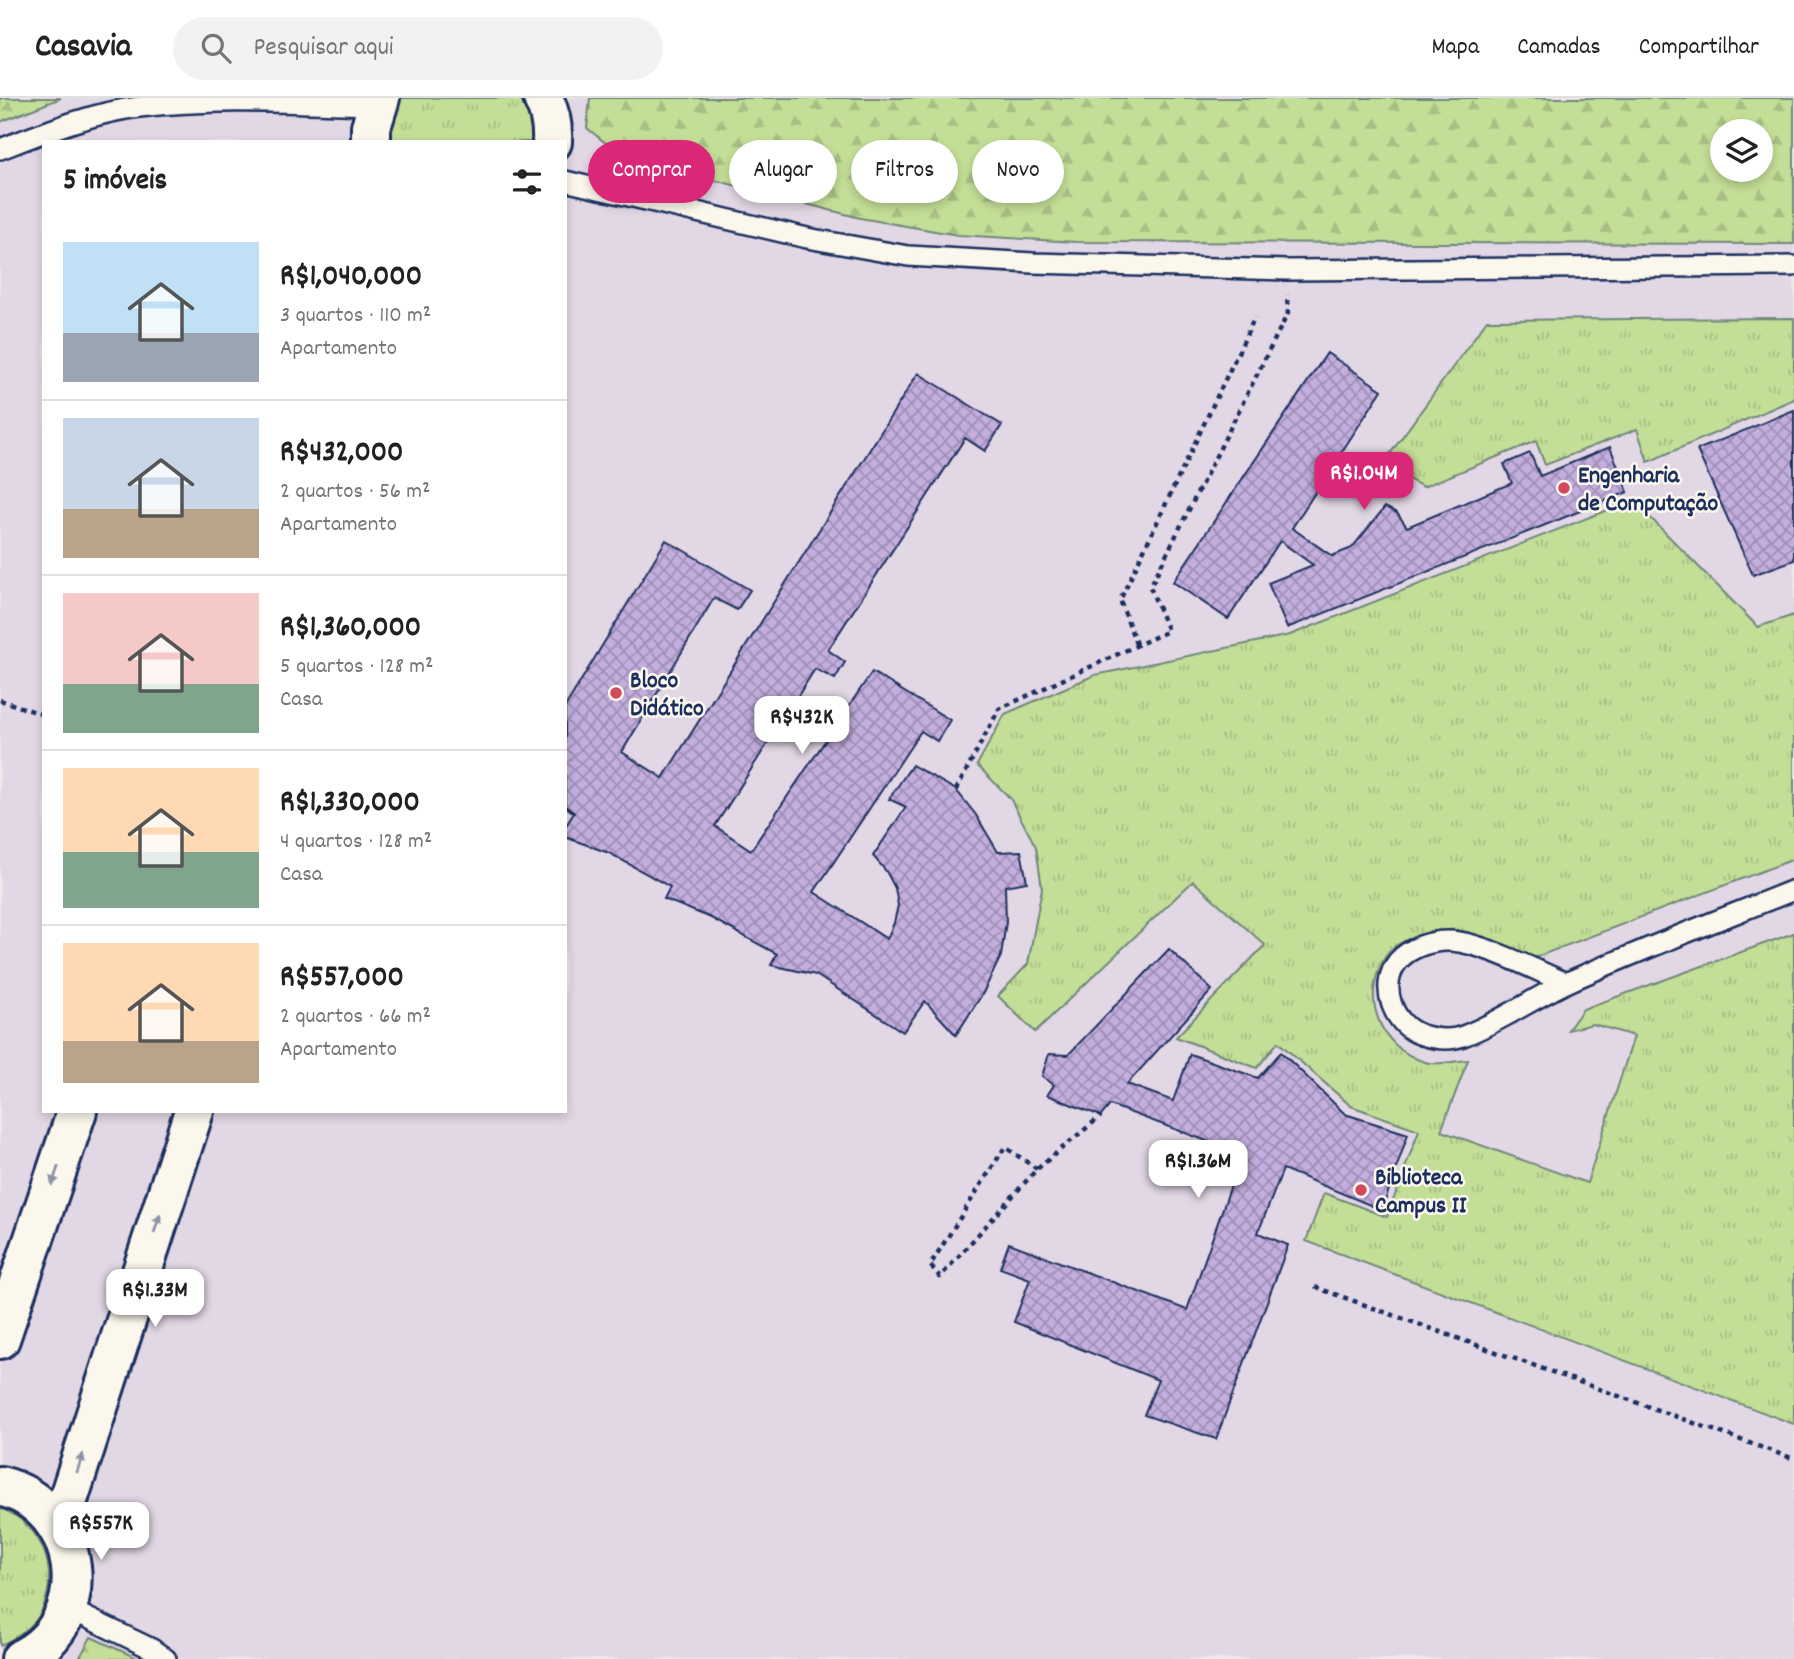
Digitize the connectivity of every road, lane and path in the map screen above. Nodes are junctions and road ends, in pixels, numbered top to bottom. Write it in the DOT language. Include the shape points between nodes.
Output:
graph roads {
  1 [pos="543,98"];
  2 [pos="378,101"];
  3 [pos="371,140"];
  4 [pos="552,140"];
  5 [pos="0,149"];
  6 [pos="567,181"];
  7 [pos="1794,266"];
  8 [pos="1288,313"];
  9 [pos="1255,317"];
  10 [pos="1136,644"];
  11 [pos="0,700"];
  12 [pos="42,714"];
  13 [pos="956,790"];
  14 [pos="1794,890"];
  15 [pos="1566,983"];
  16 [pos="76,1113"];
  17 [pos="193,1113"];
  18 [pos="1101,1116"];
  19 [pos="1037,1169"];
  20 [pos="1315,1287"];
  21 [pos="0,1339"];
  22 [pos="1794,1459"];
  23 [pos="0,1486"];
  24 [pos="59,1528"];
  25 [pos="67,1608"];
  26 [pos="21,1659"];
  27 [pos="166,1659"];
  1 -- 4 [label="street"];
  2 -- 3 [label="street"];
  2 -- 5 [label="lane" via="211,100 137,107 65,124"];
  6 -- 7 [label="lane" via="807,238 908,256 1287,270"];
  8 -- 10 [label="path" via="1150,587 1168,631"];
  9 -- 10 [label="path" via="1120,600"];
  10 -- 13 [label="path" via="999,709"];
  11 -- 12 [label="path"];
  14 -- 15 [label="lane"];
  15 -- 15 [label="lane" via="1503,956 1452,941 1425,943 1399,961 1389,982 1390,1002 1399,1021 1415,1033 1436,1039 1462,1037"];
  16 -- 21 [label="street, one-way"];
  24 -- 17 [label="street, one-way"];
  18 -- 19 [label="path"];
  19 -- 19 [label="path" via="1005,1147 930,1265 940,1277"];
  20 -- 22 [label="path"];
  23 -- 24 [label="street" via="30,1498"];
  24 -- 25 [label="street" via="72,1567"];
  25 -- 26 [label="street" via="44,1643"];
  25 -- 27 [label="lane"];
}
